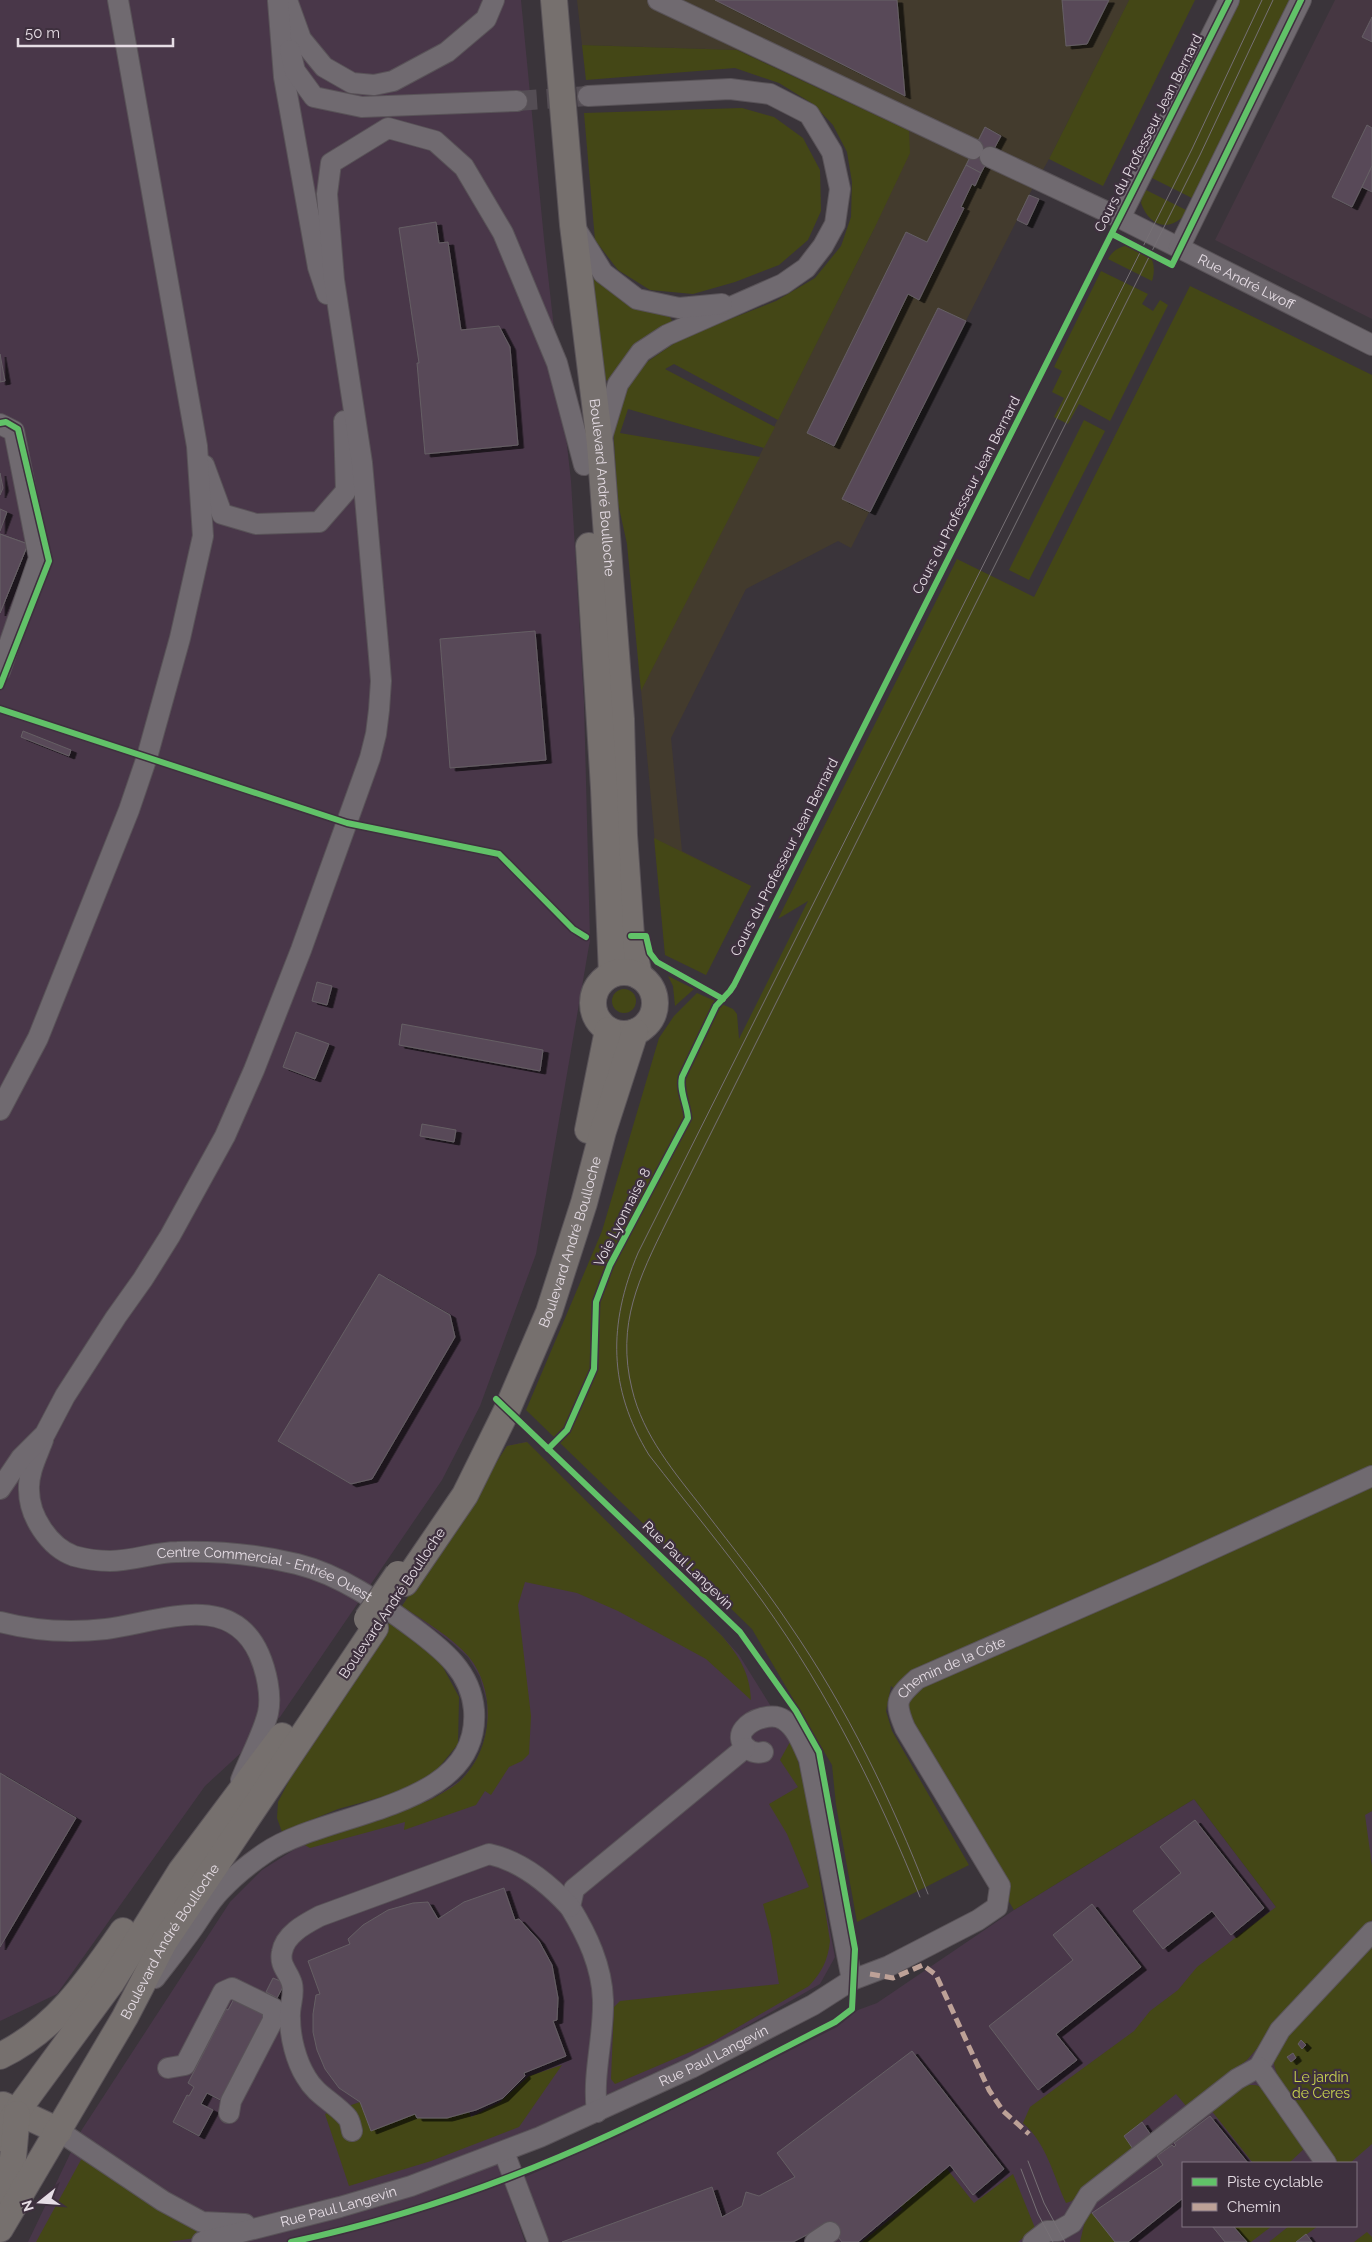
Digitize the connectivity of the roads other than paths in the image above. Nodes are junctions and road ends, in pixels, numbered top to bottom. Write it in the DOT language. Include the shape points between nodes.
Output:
graph roads {
  1 [pos="118,0"];
  2 [pos="281,0"];
  3 [pos="494,0"];
  4 [pos="536,0"];
  5 [pos="554,0"];
  6 [pos="658,0"];
  7 [pos="1229,0"];
  8 [pos="1301,0"];
  9 [pos="588,96"];
  10 [pos="517,101"];
  11 [pos="1120,218"];
  12 [pos="573,225"];
  13 [pos="1179,248"];
  14 [pos="746,299"];
  15 [pos="1372,345"];
  16 [pos="343,346"];
  17 [pos="0,424"];
  18 [pos="600,444"];
  19 [pos="197,446"];
  20 [pos="584,465"];
  21 [pos="0,671"];
  22 [pos="612,974"];
  23 [pos="640,976"];
  24 [pos="608,1030"];
  25 [pos="635,1032"];
  26 [pos="0,1110"];
  27 [pos="45,1434"];
  28 [pos="1372,1476"];
  29 [pos="0,1488"];
  30 [pos="402,1578"];
  31 [pos="0,1622"];
  32 [pos="371,1624"];
  33 [pos="231,1806"];
  34 [pos="181,1871"];
  35 [pos="570,1907"];
  36 [pos="1372,1932"];
  37 [pos="852,1980"];
  38 [pos="125,2017"];
  39 [pos="0,2056"];
  40 [pos="1259,2067"];
  41 [pos="168,2068"];
  42 [pos="8,2107"];
  43 [pos="597,2112"];
  44 [pos="229,2113"];
  45 [pos="59,2131"];
  46 [pos="352,2131"];
  47 [pos="0,2138"];
  48 [pos="504,2152"];
  49 [pos="1325,2162"];
  50 [pos="0,2190"];
  51 [pos="272,2224"];
  52 [pos="0,2229"];
  53 [pos="202,2242"];
  54 [pos="538,2242"];
  55 [pos="1034,2242"];
  1 -- 19 [label="street"];
  2 -- 3 [label="street" via="301,39 324,66 352,83 374,85 393,81 447,52 486,18"];
  2 -- 10 [label="street" via="295,71 314,98 362,108"];
  2 -- 16 [label="street" via="284,77 318,267"];
  4 -- 20 [label="main road, Boulevard André Boulloche"];
  5 -- 12 [label="main road, Boulevard André Boulloche"];
  6 -- 11 [label="street, Rue André Lwoff"];
  7 -- 11 [label="street, Cours du Professeur Jean Bernard"];
  8 -- 13 [label="street"];
  9 -- 14 [label="street" via="730,90 770,94 809,114 832,152 840,189 835,224 806,268 783,284"];
  11 -- 13 [label="street, Rue André Lwoff"];
  12 -- 14 [label="street" via="603,273 637,299 679,308"];
  12 -- 18 [label="main road, Boulevard André Boulloche"];
  13 -- 15 [label="street, Rue André Lwoff"];
  14 -- 18 [label="street" via="667,335 641,352 618,384"];
  16 -- 19 [label="street" via="346,491 318,522 256,524 222,514"];
  16 -- 20 [label="street" via="327,194 331,163 388,128 435,141 464,168 502,233 557,363"];
  16 -- 27 [label="street" via="362,463 380,664 379,710 372,750 301,950 225,1136 170,1236 65,1396"];
  17 -- 21 [label="street" via="14,431 39,558"];
  18 -- 23 [label="main road, Boulevard André Boulloche" via="621,719 631,936"];
  19 -- 26 [label="street" via="203,536 180,638 147,757 126,819 38,1038"];
  20 -- 22 [label="main road, Boulevard André Boulloche"];
  22 -- 23 [label="main road" via="624,972"];
  22 -- 24 [label="main road" via="601,982 593,1001 595,1014"];
  23 -- 25 [label="main road, Boulevard André Boulloche" via="650,985 655,1005 651,1019"];
  24 -- 25 [label="main road" via="621,1034"];
  24 -- 30 [label="main road, Boulevard André Boulloche" via="578,1174 537,1297 486,1428"];
  25 -- 30 [label="main road, Boulevard André Boulloche" via="549,1312 508,1410 465,1495"];
  27 -- 29 [label="street" via="21,1458"];
  27 -- 38 [label="street, Centre Commercial - Entrée Ouest" via="32,1469 29,1490 33,1512 41,1528 71,1555 111,1561 195,1552 296,1564 329,1575 366,1594 440,1648 463,1673 473,1701 474,1716 468,1744 445,1778 421,1793 296,1836 247,1866 219,1892"];
  28 -- 37 [label="street, Chemin de la Côte" via="917,1679 901,1694 897,1710 905,1728 1000,1886 997,1907 905,1958"];
  30 -- 32 [label="main road, Boulevard André Boulloche"];
  31 -- 33 [label="street" via="54,1631 105,1629 170,1616 199,1614 223,1619 241,1628 253,1641 262,1662 268,1687 268,1713"];
  32 -- 33 [label="main road, Boulevard André Boulloche"];
  32 -- 38 [label="main road, Boulevard André Boulloche" via="164,1942"];
  33 -- 34 [label="main road, Boulevard André Boulloche"];
  34 -- 39 [label="main road" via="125,1929 88,1982 57,2017 28,2040"];
  34 -- 42 [label="main road, Boulevard André Boulloche" via="110,1982"];
  35 -- 37 [label="street" via="574,1889 751,1743 764,1718 784,1719 798,1736 809,1759"];
  35 -- 43 [label="street" via="581,1924 600,1974 603,2001 595,2095"];
  35 -- 46 [label="street" via="554,1890 525,1869 489,1854 300,1926 282,1951 282,1963 292,1982 290,2018 298,2059 306,2078 323,2098 348,2118"];
  36 -- 40 [label="street" via="1280,2030"];
  37 -- 43 [label="street, Rue Paul Langevin" via="813,2005"];
  38 -- 45 [label="main road, Boulevard André Boulloche"];
  40 -- 49 [label="street"];
  40 -- 55 [label="street" via="1237,2079 1089,2195 1072,2223 1058,2231 1047,2231"];
  41 -- 44 [label="street" via="185,2065 223,1992 232,1988 273,2008 273,2020 231,2101"];
  42 -- 45 [label="main road"];
  42 -- 47 [label="main road, Boulevard André Boulloche"];
  42 -- 50 [label="main road" via="12,2168"];
  43 -- 48 [label="street, Rue Paul Langevin"];
  45 -- 51 [label="street, Rue Paul Langevin" via="163,2201 202,2222"];
  45 -- 52 [label="main road, Boulevard André Boulloche"];
  48 -- 51 [label="street, Rue Paul Langevin" via="411,2186"];
  48 -- 54 [label="street"];
  51 -- 53 [label="street, Rue Paul Langevin"];
}
